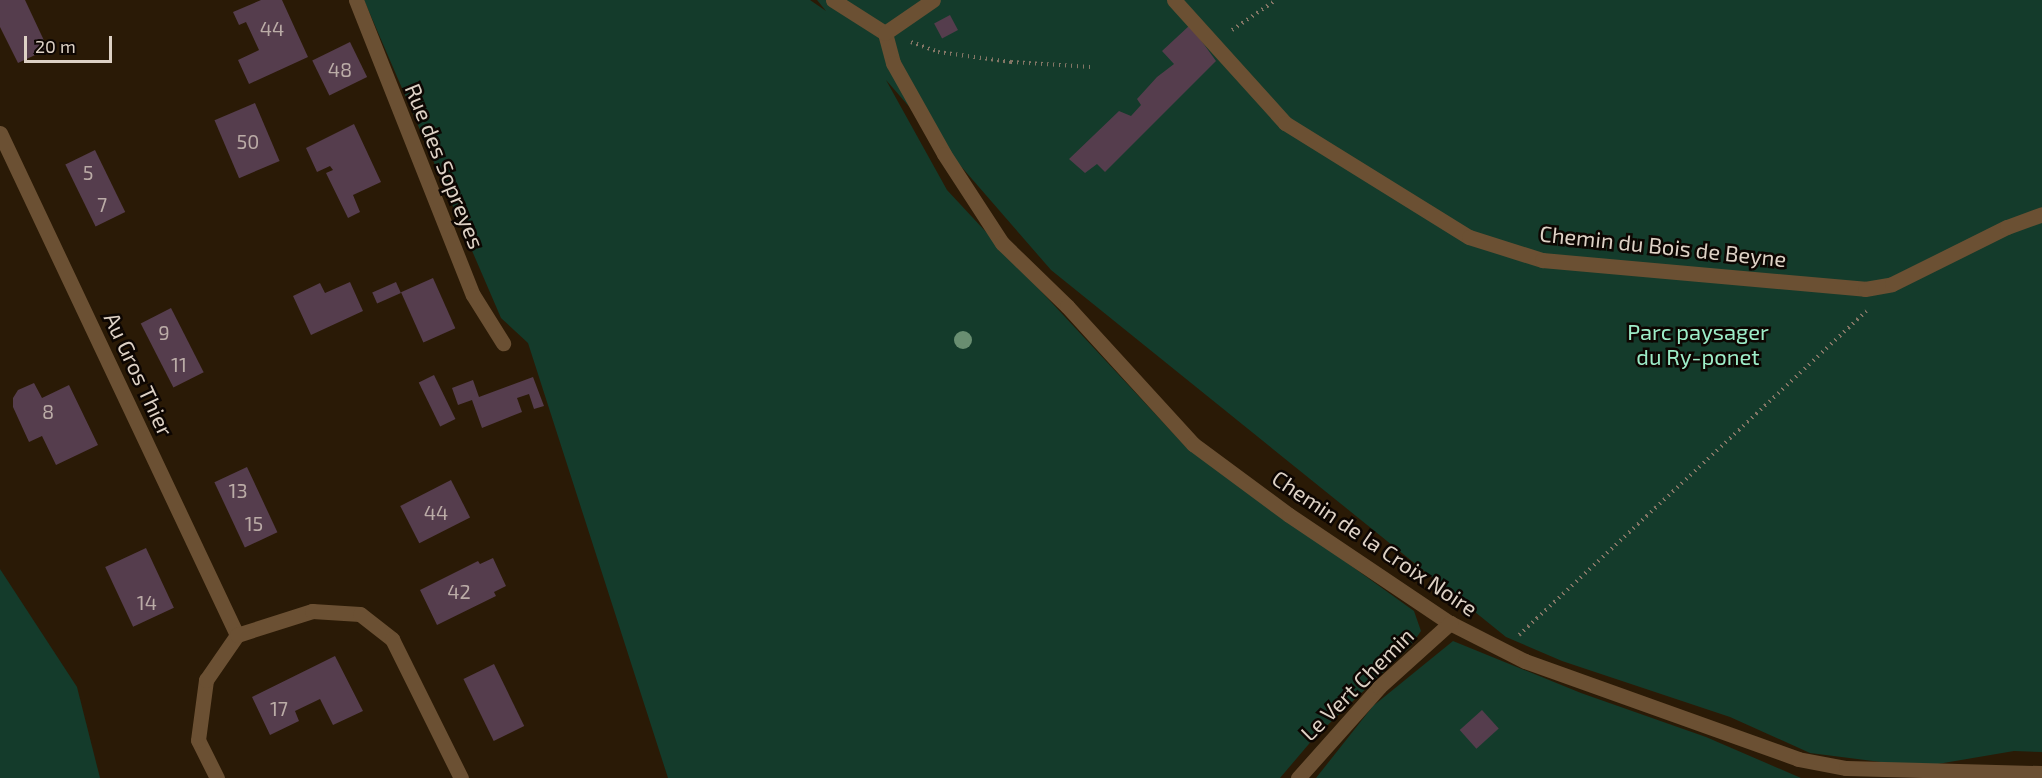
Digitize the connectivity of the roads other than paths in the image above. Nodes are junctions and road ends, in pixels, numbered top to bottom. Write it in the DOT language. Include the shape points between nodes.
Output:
graph roads {
  1 [pos="356,0"];
  2 [pos="833,0"];
  3 [pos="933,0"];
  4 [pos="1174,0"];
  5 [pos="885,33"];
  6 [pos="0,133"];
  7 [pos="2042,214"];
  8 [pos="503,343"];
  9 [pos="1450,623"];
  10 [pos="237,635"];
  11 [pos="2042,773"];
  12 [pos="217,778"];
  13 [pos="461,778"];
  14 [pos="1298,778"];
  1 -- 8 [label="street, Rue des Sopreyes" via="472,295"];
  2 -- 5 [label="street"];
  3 -- 5 [label="street"];
  4 -- 7 [label="street, Chemin du Bois de Beyne" via="1285,123 1469,237 1542,260 1865,289 1900,281 2007,227"];
  5 -- 9 [label="street, Chemin de la Croix Noire" via="893,63 944,154 1002,243 1067,306 1193,444 1289,515"];
  6 -- 10 [label="street, Au Gros Thier"];
  9 -- 11 [label="street, Chemin de la Croix Noire" via="1525,661 1798,759 1846,768"];
  9 -- 14 [label="street, Le Vert Chemin" via="1379,687"];
  10 -- 12 [label="street" via="206,680 198,740"];
  10 -- 13 [label="street" via="312,611 360,614 392,639"];
}
